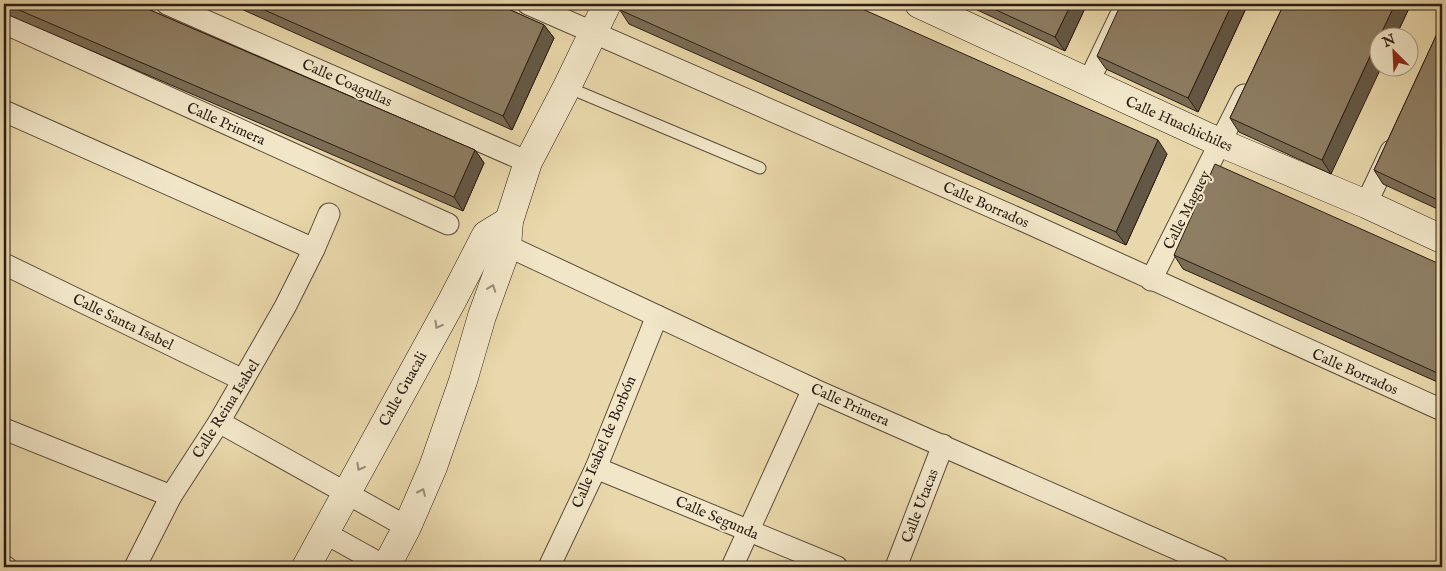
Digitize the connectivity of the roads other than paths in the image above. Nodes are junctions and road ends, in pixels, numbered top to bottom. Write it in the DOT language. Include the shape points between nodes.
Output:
graph roads {
  1 [pos="167,4"];
  2 [pos="528,4"];
  3 [pos="607,4"];
  4 [pos="919,4"];
  5 [pos="1126,4"];
  6 [pos="954,11"];
  7 [pos="4,23"];
  8 [pos="593,32"];
  9 [pos="1254,73"];
  10 [pos="1088,83"];
  11 [pos="567,87"];
  12 [pos="4,111"];
  13 [pos="1398,135"];
  14 [pos="1220,143"];
  15 [pos="528,162"];
  16 [pos="760,168"];
  17 [pos="1366,204"];
  18 [pos="329,214"];
  19 [pos="448,224"];
  20 [pos="501,234"];
  21 [pos="1442,239"];
  22 [pos="314,249"];
  23 [pos="4,264"];
  24 [pos="1151,280"];
  25 [pos="452,301"];
  26 [pos="482,316"];
  27 [pos="657,316"];
  28 [pos="243,380"];
  29 [pos="813,388"];
  30 [pos="1442,410"];
  31 [pos="219,422"];
  32 [pos="4,429"];
  33 [pos="943,445"];
  34 [pos="596,468"];
  35 [pos="346,492"];
  36 [pos="171,496"];
  37 [pos="407,527"];
  38 [pos="748,531"];
  39 [pos="325,533"];
  40 [pos="135,567"];
  41 [pos="306,567"];
  42 [pos="386,567"];
  43 [pos="549,567"];
  44 [pos="732,567"];
  45 [pos="837,567"];
  46 [pos="896,567"];
  47 [pos="1218,567"];
  1 -- 15 [label="street, Calle Coagullas"];
  2 -- 8 [label="street, Calle Borrados"];
  3 -- 8 [label="street, Calle Guacali"];
  4 -- 6 [label="street, Calle Huachichiles"];
  5 -- 10 [label="street"];
  6 -- 10 [label="street, Calle Huachichiles"];
  7 -- 19 [label="street, Calle Primera"];
  8 -- 11 [label="street, Calle Guacali"];
  8 -- 24 [label="street, Calle Borrados"];
  9 -- 14 [label="street, Calle Maguey"];
  10 -- 14 [label="street, Calle Huachichiles"];
  11 -- 15 [label="street, Calle Guacali"];
  11 -- 16 [label="lane"];
  12 -- 22 [label="street"];
  13 -- 17 [label="street"];
  14 -- 17 [label="street, Calle Huachichiles"];
  14 -- 24 [label="street, Calle Maguey"];
  15 -- 20 [label="street, Calle Guacali"];
  17 -- 21 [label="street, Calle Huachichiles"];
  18 -- 22 [label="street, Calle Reina Isabel"];
  20 -- 25 [label="street, Calle Guacali"];
  26 -- 20 [label="street, Calle Guacali, one-way"];
  20 -- 27 [label="street, Calle Primera"];
  22 -- 28 [label="street, Calle Reina Isabel" via="281,316"];
  23 -- 28 [label="street, Calle Santa Isabel"];
  24 -- 30 [label="street, Calle Borrados"];
  25 -- 26 [label="street"];
  25 -- 35 [label="street, Calle Guacali, one-way"];
  37 -- 26 [label="street, Calle Guacali, one-way" via="434,467"];
  27 -- 29 [label="street, Calle Primera"];
  27 -- 34 [label="street, Calle Isabel de Borbón"];
  28 -- 31 [label="street, Calle Reina Isabel"];
  29 -- 33 [label="street, Calle Primera"];
  29 -- 38 [label="street"];
  31 -- 35 [label="street"];
  31 -- 36 [label="street, Calle Reina Isabel"];
  32 -- 36 [label="street"];
  33 -- 46 [label="street, Calle Utacas"];
  33 -- 47 [label="street, Calle Primera"];
  34 -- 38 [label="street, Calle Segunda"];
  34 -- 43 [label="street, Calle Isabel de Borbón"];
  35 -- 37 [label="street"];
  35 -- 39 [label="street, Calle Guacali"];
  36 -- 40 [label="street, Calle Reina Isabel"];
  37 -- 42 [label="street, Calle Guacali"];
  38 -- 44 [label="street"];
  38 -- 45 [label="street, Calle Segunda"];
  39 -- 41 [label="street, Calle Guacali"];
  39 -- 42 [label="street"];
}
